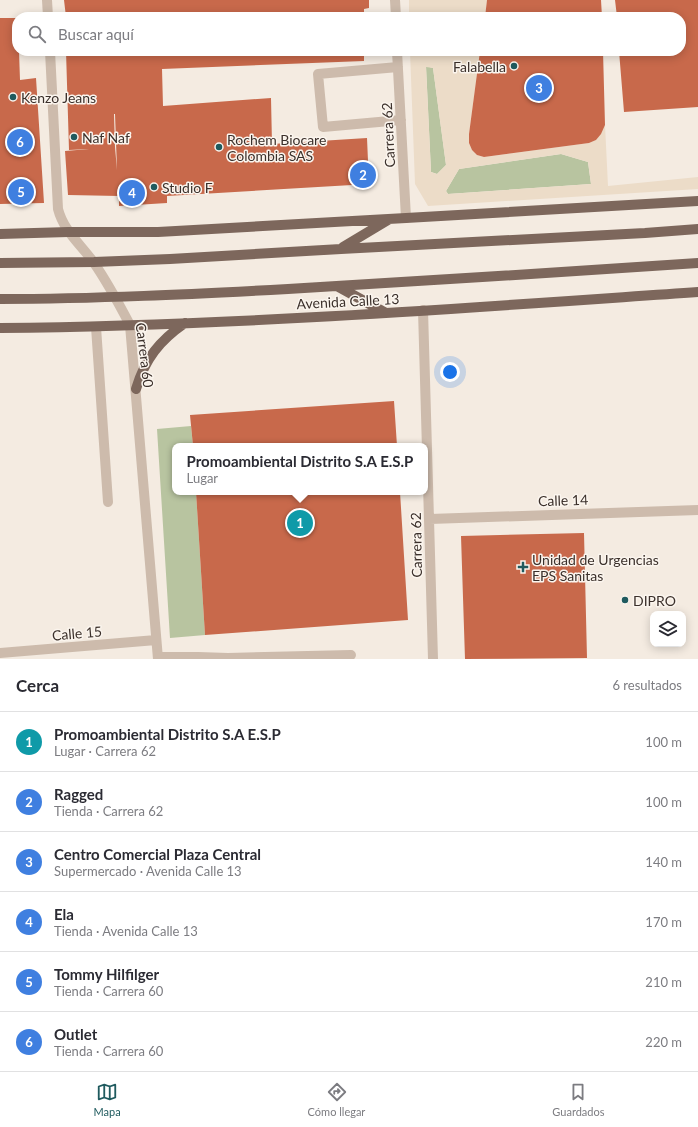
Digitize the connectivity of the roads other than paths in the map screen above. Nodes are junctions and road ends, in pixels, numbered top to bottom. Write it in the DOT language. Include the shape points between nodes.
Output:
graph roads {
  1 [pos="47,0"];
  2 [pos="395,0"];
  3 [pos="48,12"];
  4 [pos="396,12"];
  5 [pos="50,56"];
  6 [pos="397,56"];
  7 [pos="398,67"];
  8 [pos="401,120"];
  9 [pos="698,201"];
  10 [pos="406,218"];
  11 [pos="389,219"];
  12 [pos="698,229"];
  13 [pos="68,232"];
  14 [pos="0,234"];
  15 [pos="341,249"];
  16 [pos="94,262"];
  17 [pos="0,263"];
  18 [pos="698,263"];
  19 [pos="337,286"];
  20 [pos="698,292"];
  21 [pos="116,297"];
  22 [pos="0,299"];
  23 [pos="423,310"];
  24 [pos="385,313"];
  25 [pos="185,323"];
  26 [pos="130,325"];
  27 [pos="96,327"];
  28 [pos="0,328"];
  29 [pos="136,389"];
  30 [pos="427,443"];
  31 [pos="428,459"];
  32 [pos="108,502"];
  33 [pos="698,510"];
  34 [pos="430,519"];
  35 [pos="156,640"];
  36 [pos="0,654"];
  37 [pos="351,655"];
  38 [pos="158,658"];
  39 [pos="198,658"];
  40 [pos="433,659"];
  1 -- 3 [label="street"];
  2 -- 4 [label="street"];
  5 -- 13 [label="street, Carrera 60" via="58,209"];
  6 -- 7 [label="street, Carrera 62"];
  7 -- 8 [label="street, Carrera 62"];
  7 -- 8 [label="street" via="318,74 323,128"];
  8 -- 10 [label="street, Carrera 62"];
  9 -- 10 [label="main road"];
  10 -- 11 [label="main road"];
  11 -- 13 [label="main road" via="158,232"];
  11 -- 15 [label="main road"];
  12 -- 15 [label="main road"];
  13 -- 14 [label="main road"];
  13 -- 16 [label="street, Carrera 60"];
  15 -- 16 [label="main road"];
  16 -- 17 [label="main road"];
  16 -- 21 [label="street, Carrera 60"];
  18 -- 19 [label="main road, Avenida Calle 13"];
  19 -- 21 [label="main road, Avenida Calle 13"];
  19 -- 24 [label="main road"];
  20 -- 23 [label="main road, Avenida Calle 13"];
  21 -- 22 [label="main road, Avenida Calle 13"];
  21 -- 26 [label="street, Carrera 60"];
  23 -- 24 [label="main road, Avenida Calle 13"];
  23 -- 30 [label="street, Carrera 62"];
  24 -- 25 [label="main road, Avenida Calle 13"];
  25 -- 26 [label="main road, Avenida Calle 13"];
  25 -- 29 [label="main road" via="167,337 147,360"];
  26 -- 27 [label="main road, Avenida Calle 13"];
  26 -- 29 [label="street, Carrera 60"];
  27 -- 28 [label="main road, Avenida Calle 13"];
  27 -- 32 [label="street"];
  29 -- 35 [label="street, Carrera 60"];
  31 -- 34 [label="street, Carrera 62"];
  33 -- 34 [label="street, Calle 14"];
  34 -- 40 [label="street, Carrera 62"];
  35 -- 36 [label="street, Calle 15"];
  35 -- 38 [label="street, Carrera 60"];
  37 -- 39 [label="street"];
  38 -- 39 [label="street"];
}
